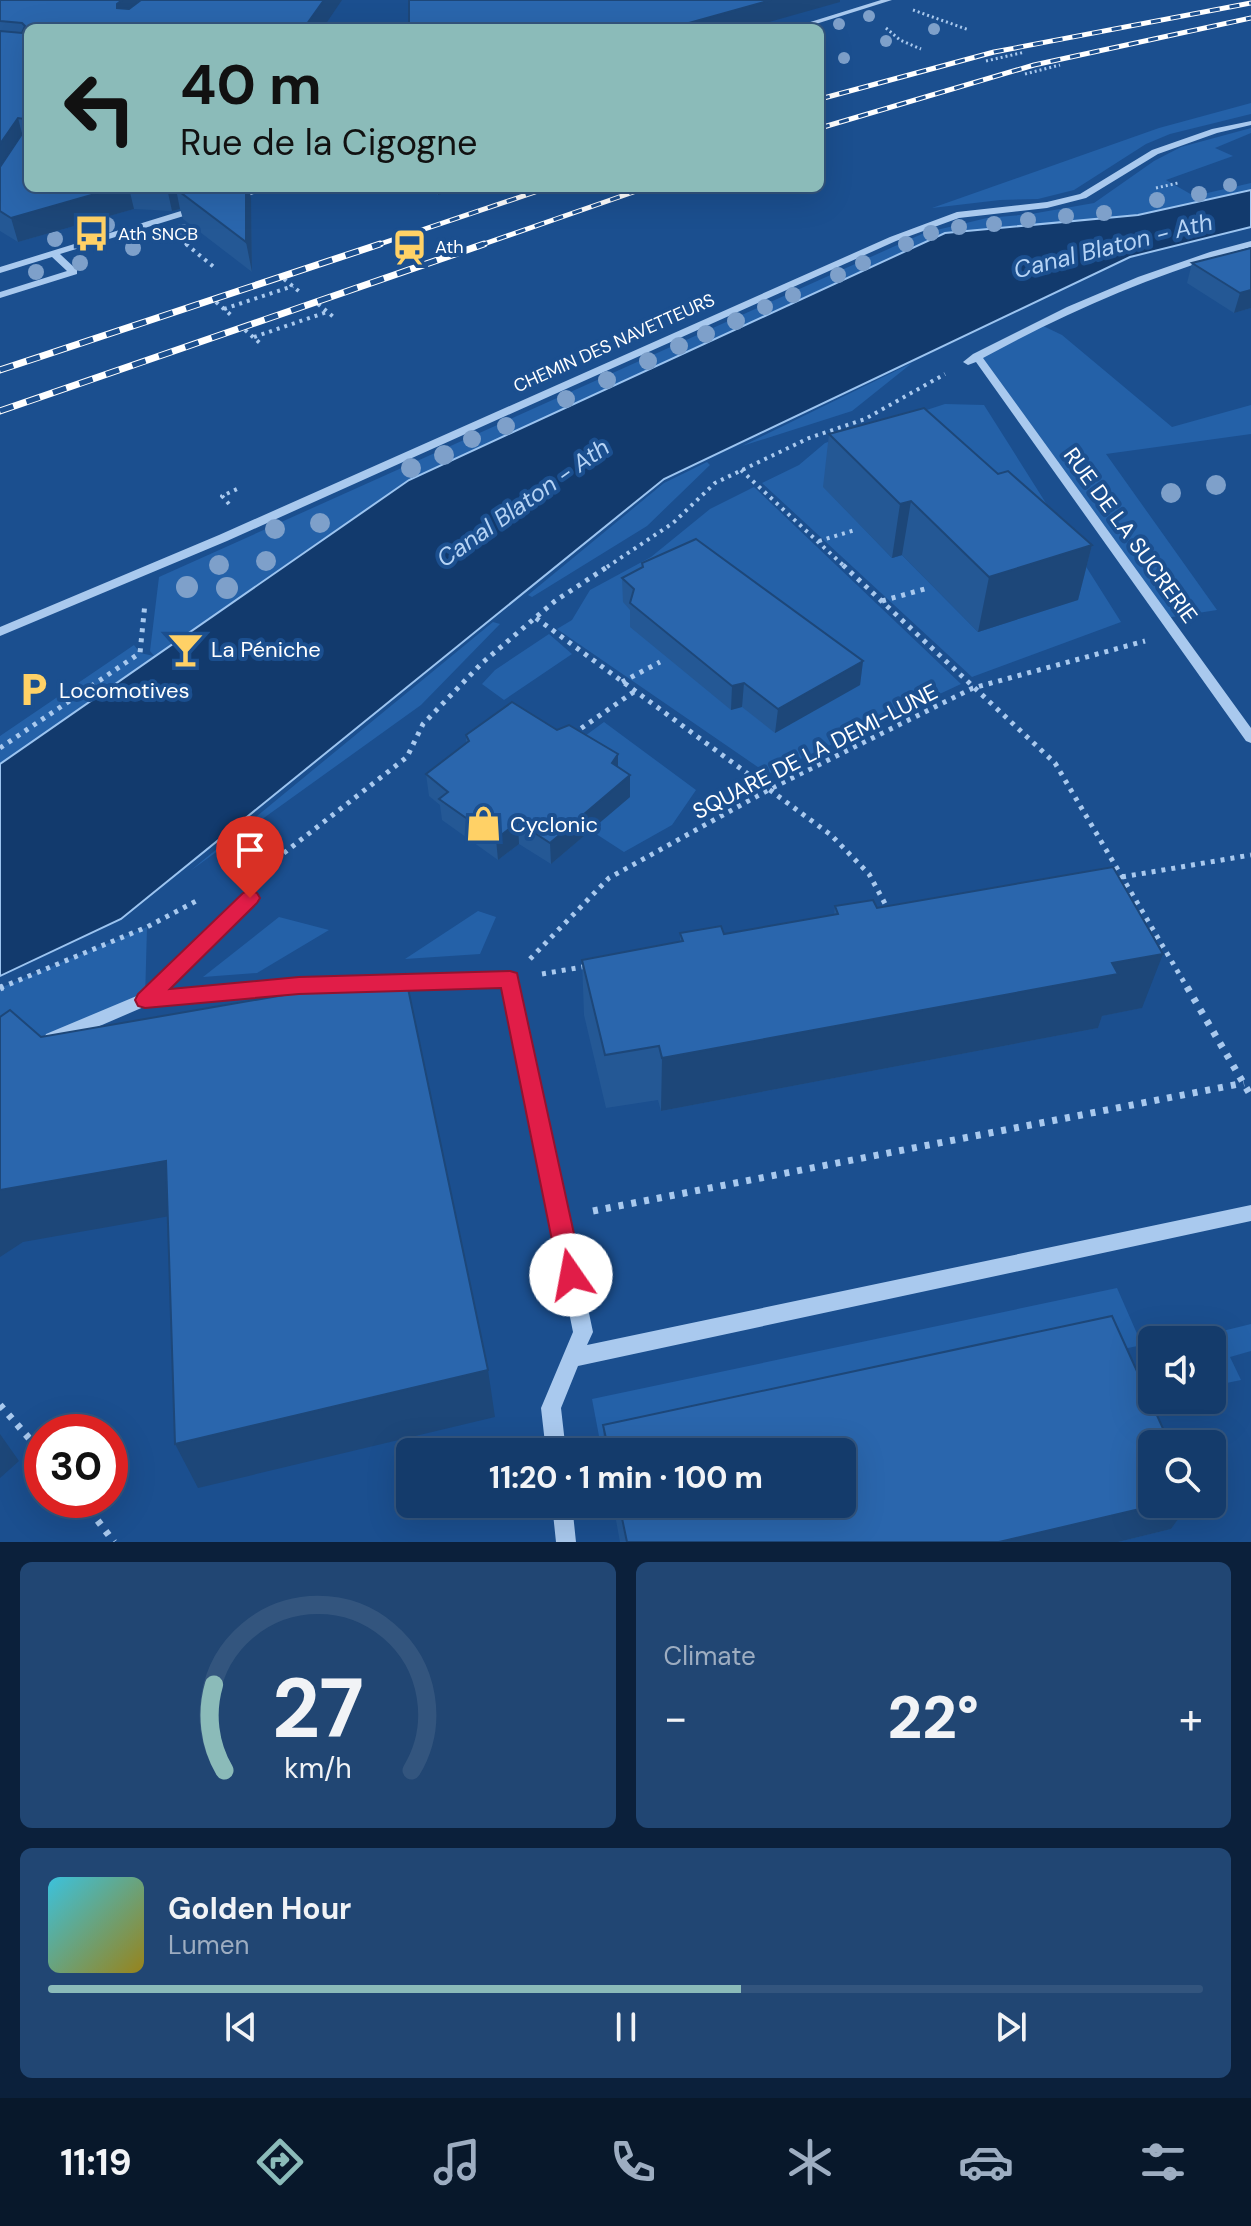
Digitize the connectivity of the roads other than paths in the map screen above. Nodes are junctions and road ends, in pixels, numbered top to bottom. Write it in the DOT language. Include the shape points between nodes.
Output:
graph roads {
  1 [pos="888,0"];
  2 [pos="808,24"];
  3 [pos="1251,123"];
  4 [pos="253,192"];
  5 [pos="226,200"];
  6 [pos="212,205"];
  7 [pos="1251,244"];
  8 [pos="53,253"];
  9 [pos="0,270"];
  10 [pos="0,295"];
  11 [pos="0,632"];
  12 [pos="1251,738"];
  13 [pos="250,898"];
  14 [pos="145,1000"];
  15 [pos="31,1048"];
  16 [pos="1251,1213"];
  17 [pos="572,1358"];
  18 [pos="554,1438"];
  19 [pos="563,1518"];
  20 [pos="566,1542"];
  1 -- 2 [label="street"];
  3 -- 11 [label="street, CHEMIN DES NAVETTEURS" via="1155,152 1083,196 957,215 893,239"];
  4 -- 5 [label="street"];
  6 -- 8 [label="street"];
  7 -- 12 [label="street, RUE DE LA SUCRERIE" via="1149,274 973,359"];
  8 -- 9 [label="street"];
  8 -- 10 [label="street" via="74,272"];
  13 -- 14 [label="street"];
  14 -- 15 [label="street"];
  14 -- 17 [label="street" via="299,986 510,979 583,1332"];
  16 -- 17 [label="street"];
  17 -- 18 [label="street" via="551,1408"];
  19 -- 20 [label="street"];
}
